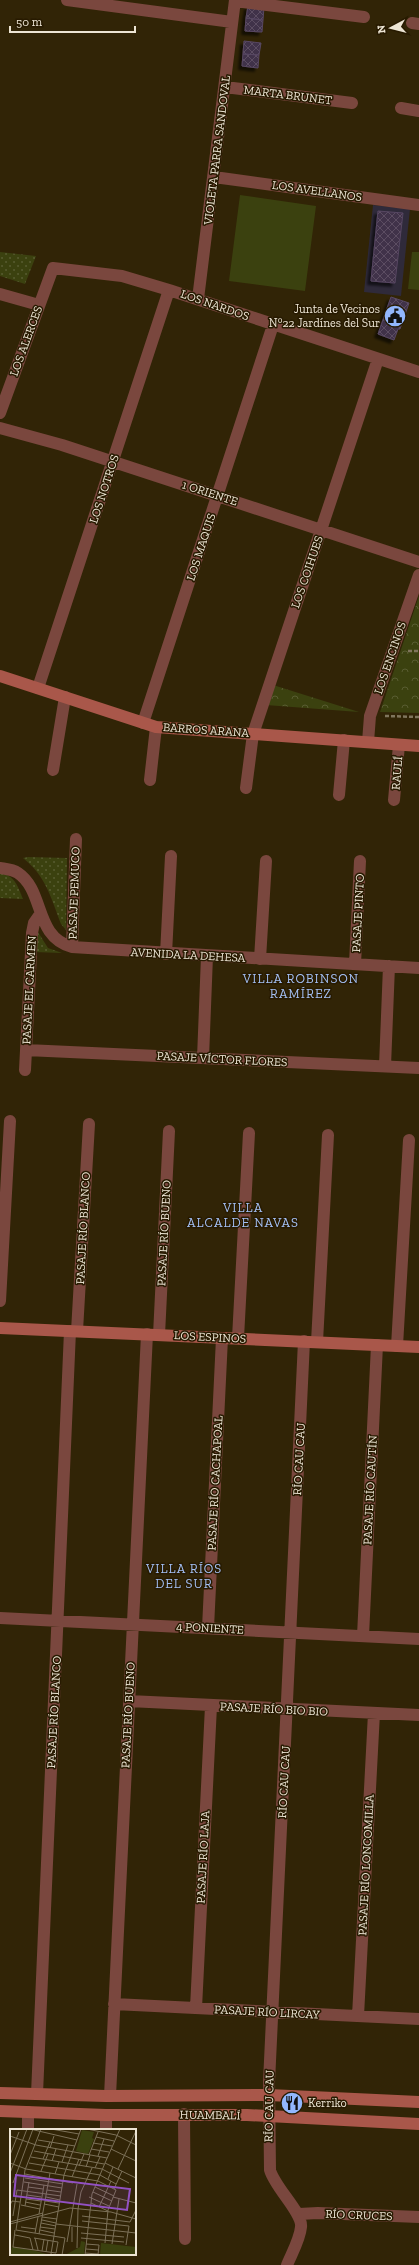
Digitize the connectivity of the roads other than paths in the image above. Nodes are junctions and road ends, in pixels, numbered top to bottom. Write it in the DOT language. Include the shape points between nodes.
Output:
graph roads {
  1 [pos="67,0"];
  2 [pos="235,1"];
  3 [pos="364,17"];
  4 [pos="232,22"];
  5 [pos="225,87"];
  6 [pos="352,103"];
  7 [pos="401,108"];
  8 [pos="419,111"];
  9 [pos="214,177"];
  10 [pos="419,205"];
  11 [pos="53,268"];
  12 [pos="169,290"];
  13 [pos="0,294"];
  14 [pos="198,299"];
  15 [pos="39,305"];
  16 [pos="273,325"];
  17 [pos="378,359"];
  18 [pos="419,372"];
  19 [pos="0,413"];
  20 [pos="0,428"];
  21 [pos="113,462"];
  22 [pos="217,496"];
  23 [pos="321,530"];
  24 [pos="419,562"];
  25 [pos="419,574"];
  26 [pos="0,676"];
  27 [pos="38,688"];
  28 [pos="65,697"];
  29 [pos="143,723"];
  30 [pos="156,727"];
  31 [pos="253,734"];
  32 [pos="344,740"];
  33 [pos="368,742"];
  34 [pos="399,745"];
  35 [pos="419,746"];
  36 [pos="53,770"];
  37 [pos="150,780"];
  38 [pos="246,788"];
  39 [pos="339,795"];
  40 [pos="394,800"];
  41 [pos="76,839"];
  42 [pos="171,856"];
  43 [pos="266,861"];
  44 [pos="360,861"];
  45 [pos="0,868"];
  46 [pos="41,913"];
  47 [pos="72,948"];
  48 [pos="166,954"];
  49 [pos="207,956"];
  50 [pos="260,959"];
  51 [pos="355,964"];
  52 [pos="389,966"];
  53 [pos="419,968"];
  54 [pos="26,1050"];
  55 [pos="203,1058"];
  56 [pos="385,1066"];
  57 [pos="419,1068"];
  58 [pos="25,1070"];
  59 [pos="10,1121"];
  60 [pos="89,1124"];
  61 [pos="169,1131"];
  62 [pos="249,1133"];
  63 [pos="328,1135"];
  64 [pos="409,1140"];
  65 [pos="0,1302"];
  66 [pos="0,1328"];
  67 [pos="74,1331"];
  68 [pos="153,1334"];
  69 [pos="222,1338"];
  70 [pos="238,1338"];
  71 [pos="304,1341"];
  72 [pos="317,1342"];
  73 [pos="377,1345"];
  74 [pos="397,1346"];
  75 [pos="419,1347"];
  76 [pos="0,1618"];
  77 [pos="58,1621"];
  78 [pos="132,1625"];
  79 [pos="208,1628"];
  80 [pos="291,1632"];
  81 [pos="363,1636"];
  82 [pos="419,1639"];
  83 [pos="129,1702"];
  84 [pos="211,1706"];
  85 [pos="288,1709"];
  86 [pos="374,1713"];
  87 [pos="419,1716"];
  88 [pos="114,2004"];
  89 [pos="196,2008"];
  90 [pos="274,2012"];
  91 [pos="358,2016"];
  92 [pos="419,2020"];
  93 [pos="0,2093"];
  94 [pos="37,2094"];
  95 [pos="269,2095"];
  96 [pos="110,2096"];
  97 [pos="419,2102"];
  98 [pos="0,2111"];
  99 [pos="28,2112"];
  100 [pos="184,2114"];
  101 [pos="106,2115"];
  102 [pos="268,2116"];
  103 [pos="419,2124"];
  104 [pos="28,2129"];
  105 [pos="106,2129"];
  106 [pos="298,2214"];
  107 [pos="419,2217"];
  108 [pos="185,2239"];
  109 [pos="287,2265"];
  1 -- 4 [label="street"];
  2 -- 3 [label="street"];
  2 -- 4 [label="street, VIOLETA PARRA SANDOVAL"];
  4 -- 5 [label="street, VIOLETA PARRA SANDOVAL"];
  5 -- 6 [label="street, MARTA BRUNET"];
  5 -- 9 [label="street, VIOLETA PARRA SANDOVAL"];
  7 -- 8 [label="street"];
  9 -- 10 [label="street, LOS AVELLANOS"];
  9 -- 14 [label="street, VIOLETA PARRA SANDOVAL"];
  11 -- 12 [label="street, LOS NARDOS" via="122,276"];
  11 -- 15 [label="street, LOS ALERCES"];
  12 -- 14 [label="street, LOS NARDOS"];
  12 -- 21 [label="street, LOS NOTROS"];
  13 -- 15 [label="street"];
  14 -- 16 [label="street, LOS NARDOS"];
  15 -- 19 [label="street, LOS ALERCES"];
  16 -- 17 [label="street, LOS NARDOS"];
  16 -- 22 [label="street, LOS MAQUIS"];
  17 -- 18 [label="street, LOS NARDOS"];
  17 -- 23 [label="street, LOS COIHUES"];
  20 -- 21 [label="street, 1 ORIENTE"];
  21 -- 22 [label="street, 1 ORIENTE"];
  21 -- 27 [label="street, LOS NOTROS"];
  22 -- 23 [label="street, 1 ORIENTE"];
  22 -- 29 [label="street, LOS MAQUIS"];
  23 -- 24 [label="street, 1 ORIENTE"];
  23 -- 31 [label="street, LOS COIHUES"];
  25 -- 33 [label="street, LOS ENCINOS" via="370,716"];
  26 -- 27 [label="street, BARROS ARANA"];
  27 -- 28 [label="street, BARROS ARANA"];
  28 -- 29 [label="street, BARROS ARANA"];
  28 -- 36 [label="street"];
  29 -- 30 [label="street, BARROS ARANA"];
  30 -- 31 [label="street, BARROS ARANA"];
  30 -- 37 [label="street"];
  31 -- 32 [label="street, BARROS ARANA"];
  31 -- 38 [label="street, LOS COIHUES"];
  32 -- 33 [label="street, BARROS ARANA"];
  32 -- 39 [label="street"];
  33 -- 34 [label="street, BARROS ARANA"];
  34 -- 35 [label="street, BARROS ARANA"];
  34 -- 40 [label="street, RAULÍ"];
  41 -- 47 [label="street, PASAJE PEMUCO"];
  42 -- 48 [label="street"];
  43 -- 50 [label="street"];
  44 -- 51 [label="street, PASAJE PINTO"];
  45 -- 46 [label="street, AVENIDA LA DEHESA" via="12,870 22,876"];
  46 -- 47 [label="street, AVENIDA LA DEHESA" via="52,937"];
  46 -- 54 [label="street, PASAJE EL CARMEN" via="32,928"];
  47 -- 48 [label="street, AVENIDA LA DEHESA"];
  48 -- 49 [label="street, AVENIDA LA DEHESA"];
  49 -- 50 [label="street, AVENIDA LA DEHESA"];
  49 -- 55 [label="street"];
  50 -- 51 [label="street, AVENIDA LA DEHESA"];
  51 -- 52 [label="street, AVENIDA LA DEHESA"];
  52 -- 53 [label="street, AVENIDA LA DEHESA"];
  52 -- 56 [label="street"];
  54 -- 55 [label="street, PASAJE VÍCTOR FLORES"];
  54 -- 58 [label="street, PASAJE EL CARMEN"];
  55 -- 56 [label="street, PASAJE VÍCTOR FLORES"];
  56 -- 57 [label="street, PASAJE VÍCTOR FLORES"];
  59 -- 65 [label="street"];
  60 -- 67 [label="street, PASAJE RÍO BLANCO"];
  61 -- 68 [label="street, PASAJE RÍO BUENO"];
  62 -- 70 [label="street"];
  63 -- 72 [label="street"];
  64 -- 74 [label="street"];
  66 -- 67 [label="street, LOS ESPINOS"];
  67 -- 68 [label="street, LOS ESPINOS"];
  67 -- 77 [label="street, PASAJE RÍO BLANCO"];
  68 -- 69 [label="street, LOS ESPINOS"];
  68 -- 78 [label="street, PASAJE RÍO BUENO"];
  69 -- 70 [label="street, LOS ESPINOS"];
  69 -- 79 [label="street, PASAJE RÍO CACHAPOAL"];
  70 -- 71 [label="street, LOS ESPINOS"];
  71 -- 72 [label="street, LOS ESPINOS"];
  71 -- 80 [label="street, RÍO CAU CAU"];
  72 -- 73 [label="street, LOS ESPINOS"];
  73 -- 74 [label="street, LOS ESPINOS"];
  73 -- 81 [label="street, PASAJE RÍO CAUTÍN"];
  74 -- 75 [label="street, LOS ESPINOS"];
  76 -- 77 [label="street, 4 PONIENTE"];
  77 -- 78 [label="street, 4 PONIENTE"];
  77 -- 94 [label="street, PASAJE RÍO BLANCO"];
  78 -- 79 [label="street, 4 PONIENTE"];
  78 -- 83 [label="street, PASAJE RÍO BUENO"];
  79 -- 80 [label="street, 4 PONIENTE"];
  80 -- 81 [label="street, 4 PONIENTE"];
  80 -- 85 [label="street, RÍO CAU CAU"];
  81 -- 82 [label="street, 4 PONIENTE"];
  83 -- 84 [label="street, PASAJE RÍO BIO BIO"];
  83 -- 88 [label="street, PASAJE RÍO BUENO"];
  84 -- 85 [label="street, PASAJE RÍO BIO BIO"];
  84 -- 89 [label="street, PASAJE RÍO LAJA"];
  85 -- 86 [label="street, PASAJE RÍO BIO BIO"];
  85 -- 90 [label="street, RÍO CAU CAU"];
  86 -- 87 [label="street, PASAJE RÍO BIO BIO"];
  86 -- 91 [label="street, PASAJE RÍO LONCOMILLA"];
  88 -- 89 [label="street, PASAJE RÍO LIRCAY"];
  88 -- 96 [label="street, PASAJE RÍO BUENO"];
  89 -- 90 [label="street, PASAJE RÍO LIRCAY"];
  90 -- 91 [label="street, PASAJE RÍO LIRCAY"];
  90 -- 95 [label="street, RÍO CAU CAU"];
  91 -- 92 [label="street, PASAJE RÍO LIRCAY"];
  93 -- 94 [label="street, HUAMBALÍ"];
  94 -- 96 [label="street, HUAMBALÍ"];
  95 -- 96 [label="street, HUAMBALÍ"];
  95 -- 97 [label="street, HUAMBALÍ"];
  95 -- 102 [label="street, RÍO CAU CAU"];
  98 -- 99 [label="street, HUAMBALÍ"];
  99 -- 101 [label="street, HUAMBALÍ"];
  99 -- 104 [label="street"];
  100 -- 101 [label="street, HUAMBALÍ"];
  100 -- 102 [label="street, HUAMBALÍ"];
  100 -- 108 [label="street"];
  101 -- 105 [label="street"];
  102 -- 103 [label="street, HUAMBALÍ"];
  102 -- 106 [label="street, RÍO CAU CAU" via="269,2163 272,2177"];
  106 -- 107 [label="street, RÍO CRUCES"];
  106 -- 109 [label="street" via="302,2223 301,2231"];
}
